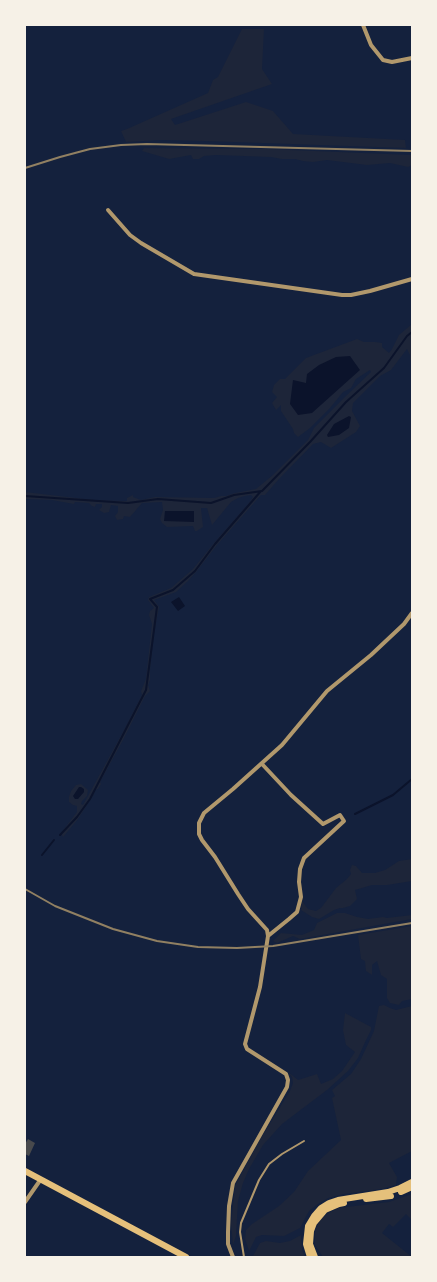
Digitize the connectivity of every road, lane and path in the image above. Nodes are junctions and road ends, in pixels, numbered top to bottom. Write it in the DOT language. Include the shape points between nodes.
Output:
graph roads {
  1 [pos="363,25"];
  2 [pos="412,58"];
  3 [pos="108,210"];
  4 [pos="412,279"];
  5 [pos="412,613"];
  6 [pos="262,764"];
  7 [pos="268,936"];
  8 [pos="304,1141"];
  9 [pos="25,1171"];
  10 [pos="41,1179"];
  11 [pos="412,1182"];
  12 [pos="412,1187"];
  13 [pos="25,1202"];
  14 [pos="328,1206"];
  15 [pos="308,1244"];
  16 [pos="186,1257"];
  17 [pos="233,1257"];
  18 [pos="244,1257"];
  19 [pos="310,1257"];
  20 [pos="315,1257"];
  1 -- 2 [label="street" via="371,45 383,60 392,62"];
  3 -- 4 [label="street" via="130,235 194,274 342,295 370,291"];
  5 -- 6 [label="street" via="371,655 327,692 282,745"];
  6 -- 7 [label="street" via="204,813 198,828 202,840"];
  6 -- 7 [label="street" via="323,824 340,815 344,821 304,858 300,869 301,897 297,912"];
  7 -- 17 [label="street" via="260,987 245,1044 252,1054 286,1074 288,1080 287,1087 233,1184 229,1206 228,1244"];
  8 -- 18 [label="lane" via="269,1164 258,1180 241,1223"];
  9 -- 10 [label="main road"];
  10 -- 13 [label="street"];
  10 -- 16 [label="main road"];
  11 -- 14 [label="main road" via="388,1192 338,1200"];
  12 -- 14 [label="main road" via="390,1196"];
  14 -- 15 [label="main road" via="318,1211 310,1221 307,1232"];
  15 -- 19 [label="main road"];
  15 -- 20 [label="main road"];
}
